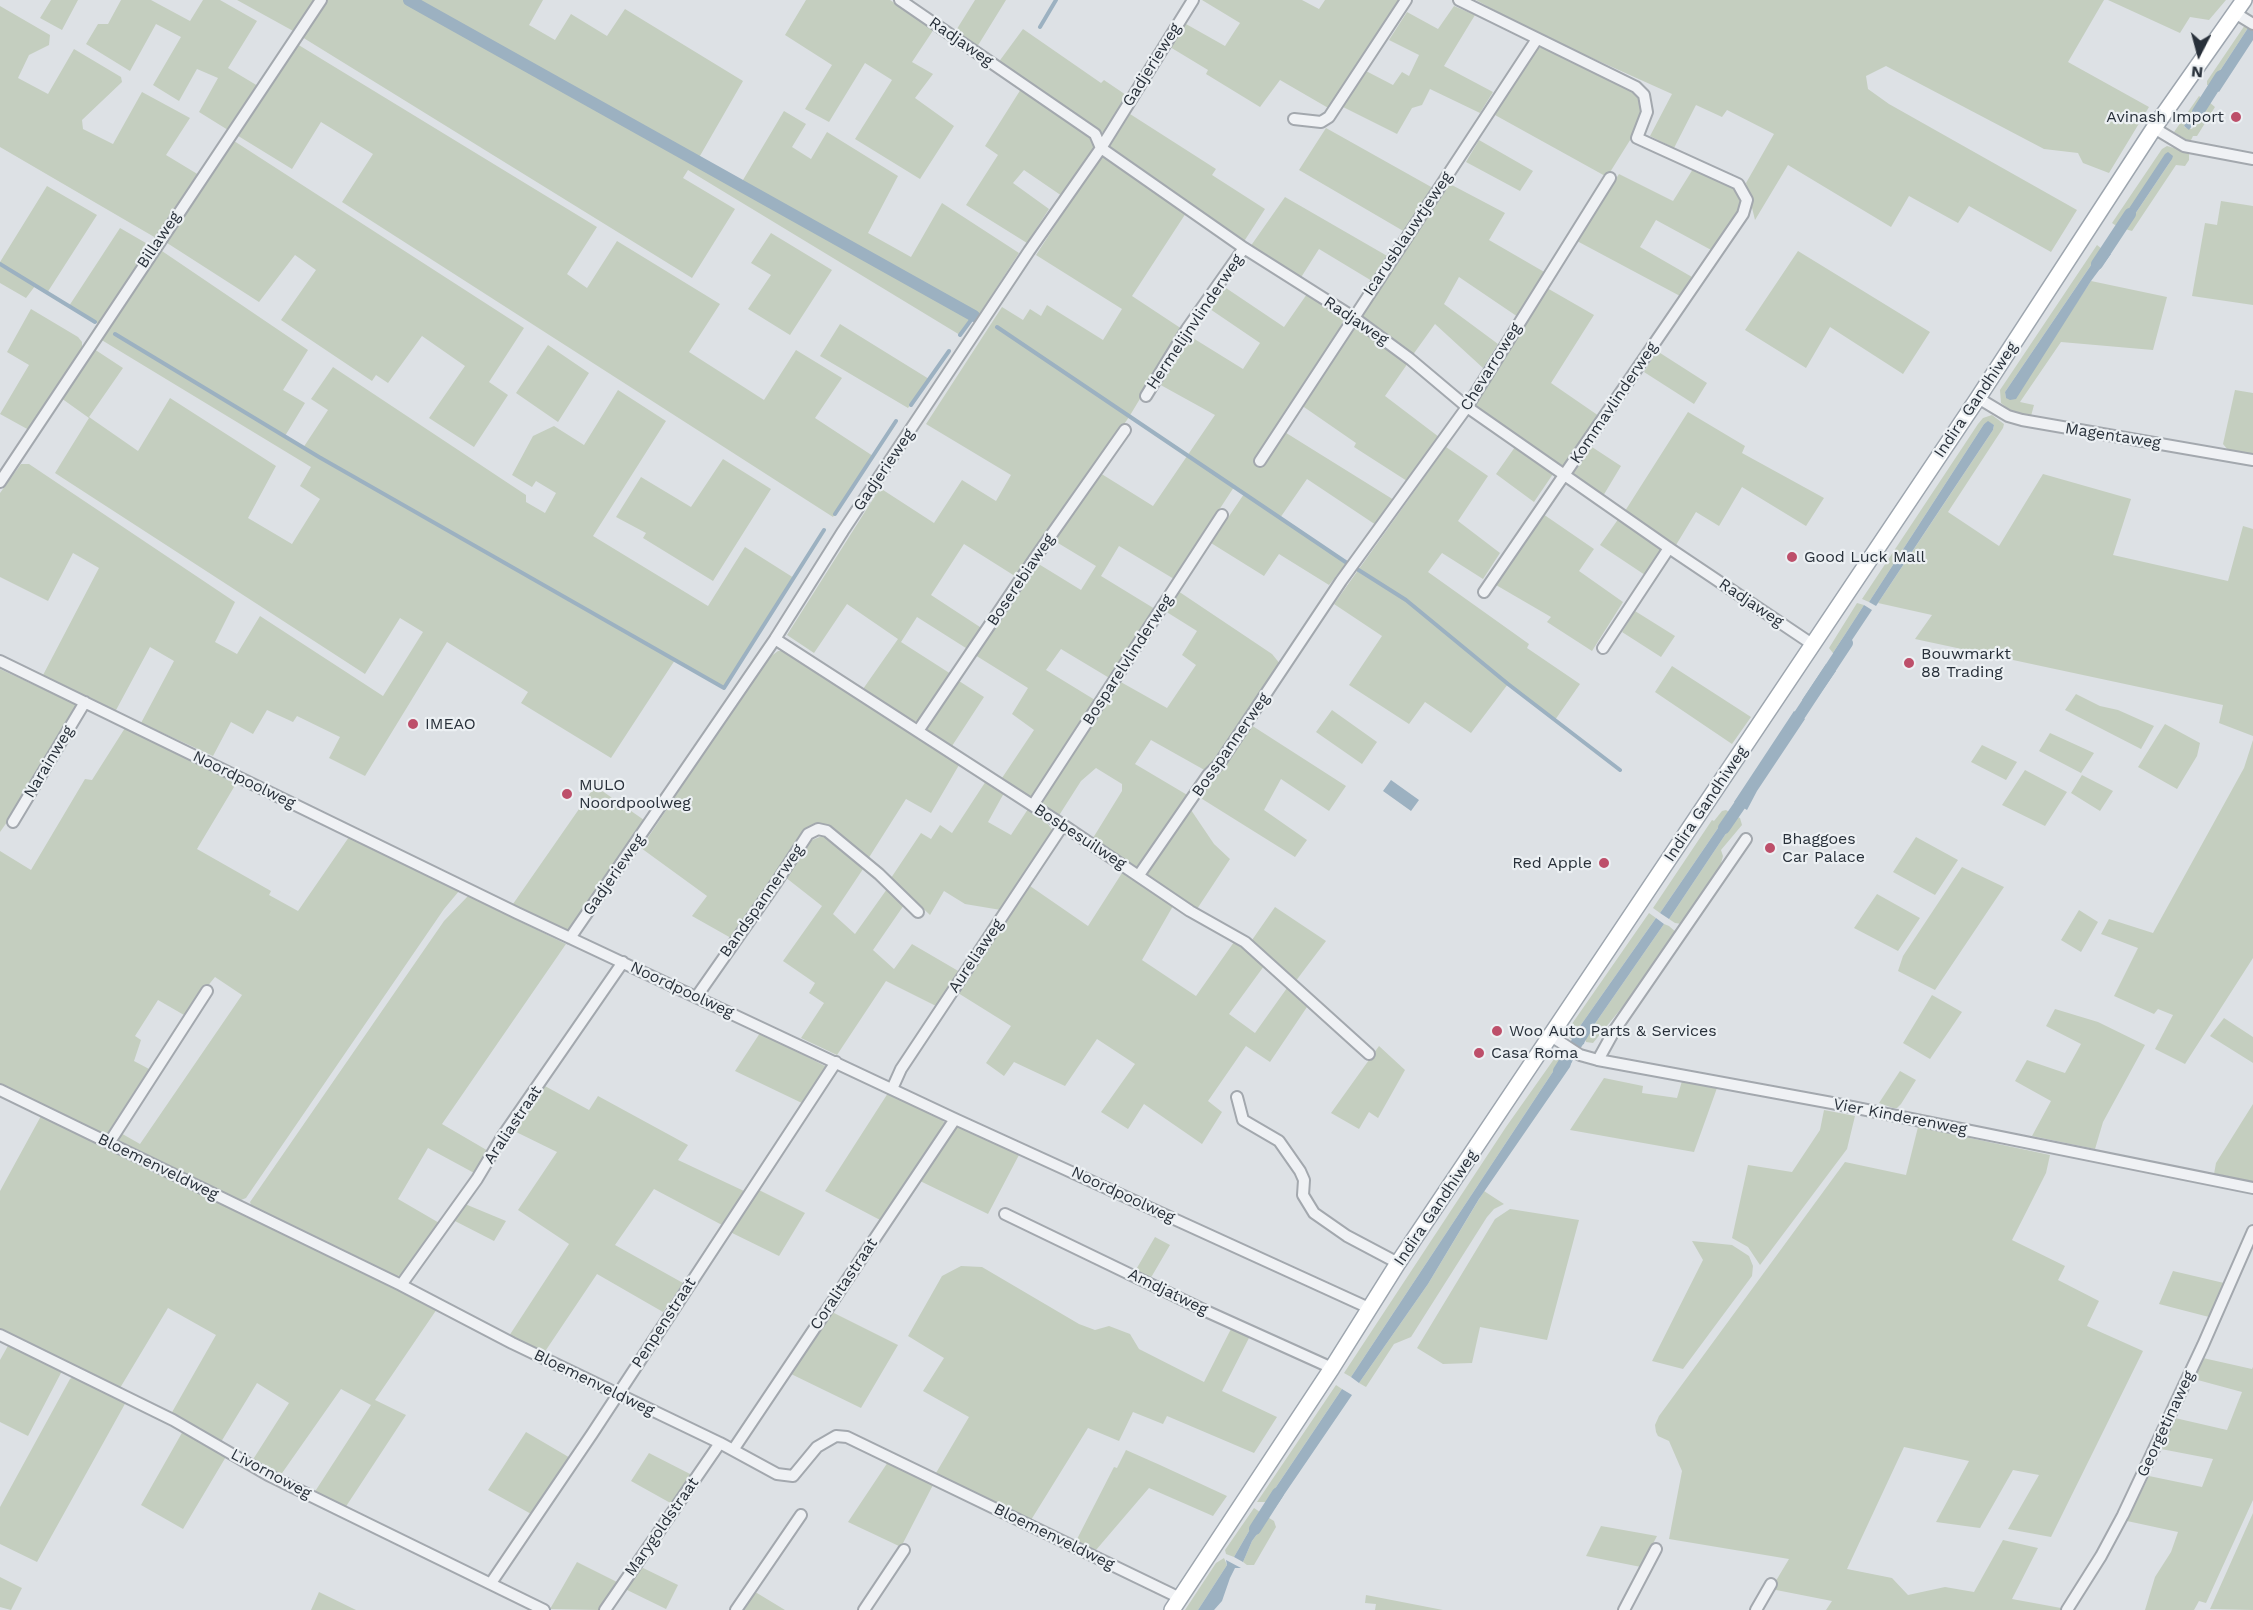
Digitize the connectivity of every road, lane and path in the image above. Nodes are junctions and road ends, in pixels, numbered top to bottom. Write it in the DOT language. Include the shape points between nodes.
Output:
graph roads {
  1 [pos="321,0"];
  2 [pos="900,0"];
  3 [pos="1192,0"];
  4 [pos="1406,0"];
  5 [pos="1459,0"];
  6 [pos="2239,6"];
  7 [pos="2253,24"];
  8 [pos="1537,39"];
  9 [pos="1294,119"];
  10 [pos="2154,128"];
  11 [pos="1101,148"];
  12 [pos="2253,159"];
  13 [pos="1610,178"];
  14 [pos="1244,248"];
  15 [pos="1353,317"];
  16 [pos="1146,396"];
  17 [pos="1978,398"];
  18 [pos="1467,406"];
  19 [pos="1125,430"];
  20 [pos="2253,460"];
  21 [pos="1260,461"];
  22 [pos="1564,475"];
  23 [pos="0,482"];
  24 [pos="1222,515"];
  25 [pos="1669,548"];
  26 [pos="1484,592"];
  27 [pos="1320,613"];
  28 [pos="775,639"];
  29 [pos="1812,644"];
  30 [pos="1603,648"];
  31 [pos="0,661"];
  32 [pos="85,702"];
  33 [pos="918,732"];
  34 [pos="1033,805"];
  35 [pos="13,822"];
  36 [pos="1063,825"];
  37 [pos="1746,840"];
  38 [pos="1139,875"];
  39 [pos="918,912"];
  40 [pos="570,938"];
  41 [pos="623,962"];
  42 [pos="207,991"];
  43 [pos="697,996"];
  44 [pos="1556,1039"];
  45 [pos="1369,1054"];
  46 [pos="1598,1060"];
  47 [pos="836,1062"];
  48 [pos="892,1089"];
  49 [pos="0,1090"];
  50 [pos="1237,1097"];
  51 [pos="955,1119"];
  52 [pos="109,1143"];
  53 [pos="2253,1188"];
  54 [pos="1005,1214"];
  55 [pos="2253,1231"];
  56 [pos="1398,1263"];
  57 [pos="401,1285"];
  58 [pos="1369,1308"];
  59 [pos="0,1335"];
  60 [pos="1332,1368"];
  61 [pos="617,1394"];
  62 [pos="720,1443"];
  63 [pos="733,1450"];
  64 [pos="801,1515"];
  65 [pos="1656,1549"];
  66 [pos="904,1551"];
  67 [pos="491,1583"];
  68 [pos="1772,1584"];
  69 [pos="1176,1604"];
  70 [pos="544,1610"];
  71 [pos="605,1610"];
  72 [pos="736,1610"];
  73 [pos="864,1610"];
  74 [pos="1624,1610"];
  75 [pos="1756,1610"];
  76 [pos="2067,1610"];
  1 -- 23 [label="street, Billaweg"];
  2 -- 11 [label="street, Radjaweg" via="1095,134"];
  3 -- 11 [label="street, Gadjerieweg"];
  4 -- 9 [label="street" via="1329,117 1321,122"];
  5 -- 8 [label="street"];
  6 -- 7 [label="street"];
  6 -- 10 [label="main road, Indira Gandhiweg"];
  8 -- 15 [label="street, Icarusblauwtjeweg"];
  8 -- 22 [label="street, Kommavlinderweg" via="1636,87 1644,95 1647,112 1637,138 1738,184 1747,200 1743,214"];
  10 -- 12 [label="street" via="2184,146"];
  10 -- 17 [label="main road, Indira Gandhiweg"];
  11 -- 14 [label="street, Radjaweg"];
  11 -- 28 [label="street, Gadjerieweg" via="843,531"];
  13 -- 18 [label="street, Chevarroweg"];
  14 -- 15 [label="street, Radjaweg"];
  14 -- 16 [label="street, Hermelijnvlinderweg"];
  15 -- 18 [label="street, Radjaweg"];
  15 -- 21 [label="street, Icarusblauwtjeweg"];
  17 -- 20 [label="street, Magentaweg" via="2022,420"];
  17 -- 29 [label="main road, Indira Gandhiweg"];
  18 -- 22 [label="street, Radjaweg"];
  18 -- 27 [label="street, Chevarroweg"];
  19 -- 33 [label="street, Boserebiaweg"];
  22 -- 25 [label="street, Radjaweg"];
  22 -- 26 [label="street, Kommavlinderweg"];
  24 -- 34 [label="street, Bosparelvlinderweg"];
  25 -- 29 [label="street, Radjaweg"];
  25 -- 30 [label="street"];
  27 -- 38 [label="street, Bosspannerweg"];
  28 -- 33 [label="street, Bosbesuilweg"];
  28 -- 40 [label="street, Gadjerieweg"];
  29 -- 44 [label="main road, Indira Gandhiweg"];
  31 -- 32 [label="street, Noordpoolweg"];
  32 -- 35 [label="street, Narainweg"];
  32 -- 40 [label="street, Noordpoolweg"];
  33 -- 34 [label="street, Bosbesuilweg"];
  34 -- 36 [label="street, Bosbesuilweg"];
  36 -- 38 [label="street, Bosbesuilweg"];
  36 -- 48 [label="street, Aureliaweg" via="901,1069"];
  37 -- 46 [label="street"];
  38 -- 45 [label="street, Bosbesuilweg" via="1190,911 1245,942"];
  39 -- 43 [label="street, Bandspannerweg" via="879,874 827,831 818,829 808,834"];
  40 -- 41 [label="street, Noordpoolweg"];
  41 -- 43 [label="street, Noordpoolweg"];
  41 -- 57 [label="street, Araliastraat"];
  42 -- 52 [label="street"];
  43 -- 47 [label="street, Noordpoolweg"];
  44 -- 46 [label="street, Vier Kinderenweg" via="1580,1055"];
  44 -- 56 [label="main road, Indira Gandhiweg"];
  46 -- 53 [label="street, Vier Kinderenweg"];
  47 -- 48 [label="street, Noordpoolweg"];
  47 -- 61 [label="street, Penpenstraat"];
  48 -- 51 [label="street, Noordpoolweg"];
  49 -- 52 [label="street, Bloemenveldweg"];
  50 -- 56 [label="street" via="1243,1120 1278,1141 1300,1172 1303,1195 1314,1213"];
  51 -- 58 [label="street, Noordpoolweg"];
  51 -- 63 [label="street, Coralitastraat"];
  52 -- 57 [label="street, Bloemenveldweg"];
  54 -- 60 [label="street, Amdjatweg"];
  55 -- 76 [label="street, Georgetinaweg" via="2128,1506"];
  56 -- 58 [label="main road, Indira Gandhiweg"];
  57 -- 61 [label="street, Bloemenveldweg"];
  58 -- 60 [label="main road, Indira Gandhiweg"];
  59 -- 67 [label="street, Livornoweg" via="173,1420 268,1475"];
  60 -- 69 [label="main road, Indira Gandhiweg"];
  61 -- 62 [label="street, Bloemenveldweg"];
  61 -- 67 [label="street, Penpenstraat"];
  62 -- 63 [label="street, Bloemenveldweg"];
  62 -- 71 [label="street, Marygoldstraat"];
  63 -- 69 [label="street, Bloemenveldweg" via="777,1474 794,1476 825,1441 847,1437"];
  64 -- 72 [label="street"];
  65 -- 74 [label="street"];
  66 -- 73 [label="street"];
  67 -- 70 [label="street, Livornoweg"];
  68 -- 75 [label="street"];
}
